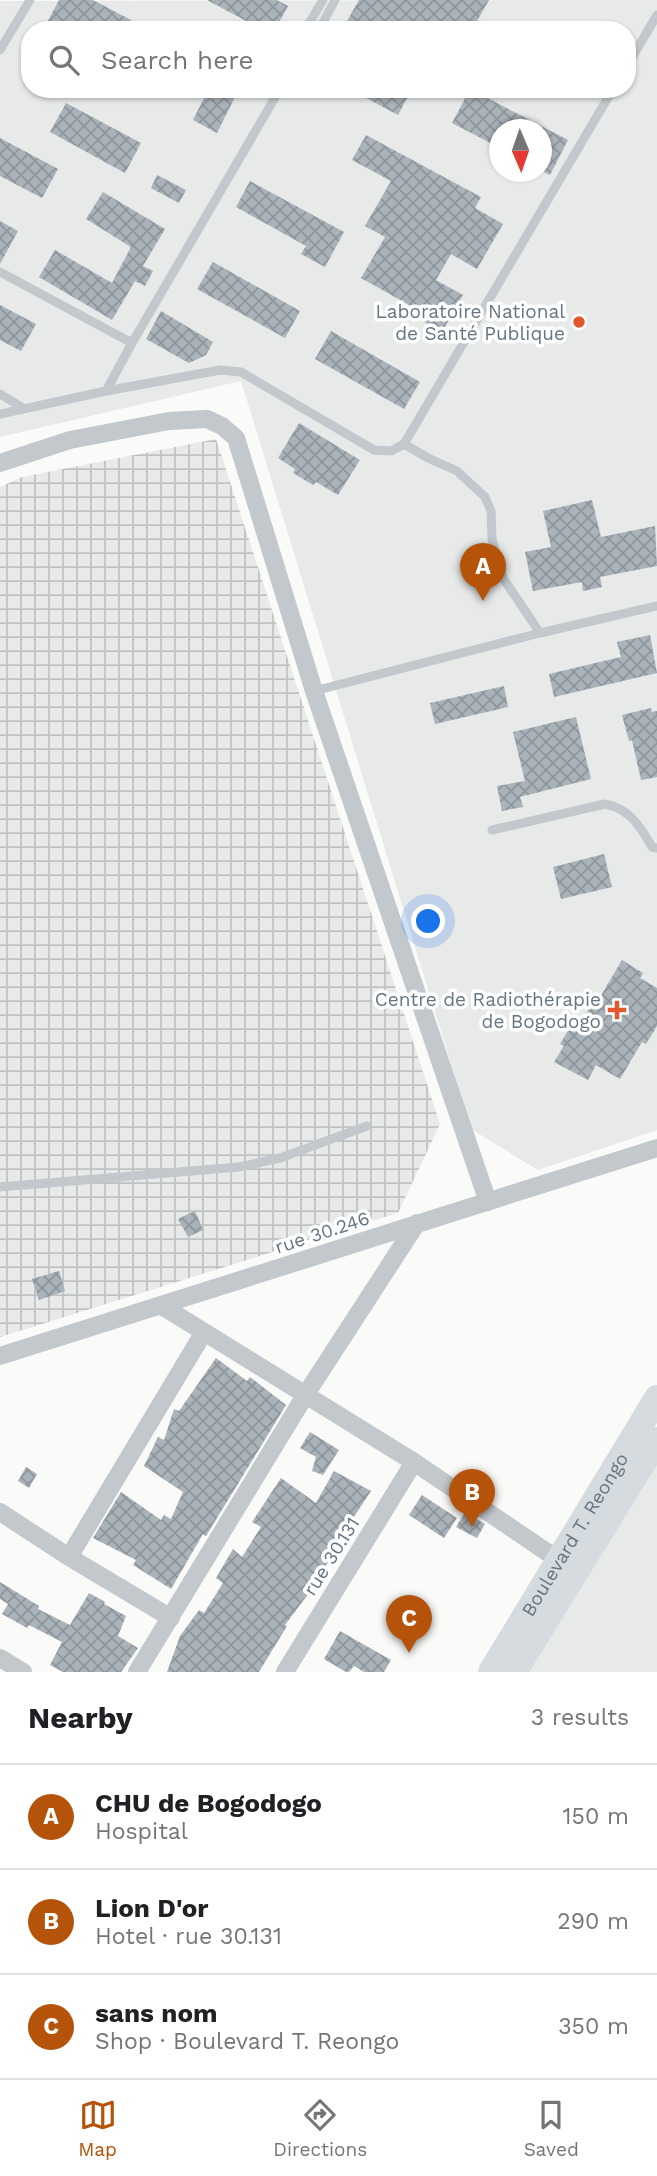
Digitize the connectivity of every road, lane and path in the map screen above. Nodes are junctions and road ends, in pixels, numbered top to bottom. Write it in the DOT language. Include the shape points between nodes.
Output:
graph roads {
  1 [pos="30,0"];
  2 [pos="323,0"];
  3 [pos="335,0"];
  4 [pos="657,15"];
  5 [pos="310,21"];
  6 [pos="324,21"];
  7 [pos="0,50"];
  8 [pos="636,51"];
  9 [pos="275,98"];
  10 [pos="608,98"];
  11 [pos="0,272"];
  12 [pos="132,344"];
  13 [pos="106,391"];
  14 [pos="0,394"];
  15 [pos="23,408"];
  16 [pos="0,414"];
  17 [pos="404,444"];
  18 [pos="0,463"];
  19 [pos="657,606"];
  20 [pos="540,633"];
  21 [pos="314,691"];
  22 [pos="492,830"];
  23 [pos="657,848"];
  24 [pos="367,1126"];
  25 [pos="657,1148"];
  26 [pos="0,1187"];
  27 [pos="488,1202"];
  28 [pos="417,1223"];
  29 [pos="162,1306"];
  30 [pos="204,1332"];
  31 [pos="0,1356"];
  32 [pos="306,1394"];
  33 [pos="657,1398"];
  34 [pos="657,1440"];
  35 [pos="414,1462"];
  36 [pos="0,1512"];
  37 [pos="69,1557"];
  38 [pos="560,1561"];
  39 [pos="171,1618"];
  40 [pos="2,1662"];
  41 [pos="23,1672"];
  42 [pos="137,1672"];
  43 [pos="285,1672"];
  44 [pos="491,1672"];
  45 [pos="514,1672"];
  1 -- 7 [label="lane"];
  2 -- 5 [label="lane"];
  3 -- 6 [label="lane"];
  4 -- 8 [label="lane"];
  9 -- 12 [label="lane"];
  10 -- 17 [label="lane"];
  11 -- 12 [label="lane"];
  12 -- 13 [label="lane"];
  13 -- 15 [label="lane"];
  13 -- 17 [label="lane" via="220,370 241,372 374,450 391,452"];
  14 -- 15 [label="lane"];
  15 -- 16 [label="lane"];
  17 -- 20 [label="lane" via="457,471 485,497 503,578"];
  18 -- 21 [label="street" via="70,440 169,421 207,419 222,426 236,438"];
  19 -- 20 [label="lane"];
  20 -- 21 [label="lane"];
  21 -- 27 [label="street"];
  22 -- 23 [label="lane" via="605,804 618,806 633,818"];
  24 -- 26 [label="lane" via="280,1158 239,1167"];
  25 -- 27 [label="street, rue 30.246"];
  27 -- 28 [label="street, rue 30.246"];
  28 -- 29 [label="street, rue 30.246"];
  28 -- 32 [label="street"];
  29 -- 30 [label="street"];
  29 -- 31 [label="street, rue 30.246"];
  30 -- 32 [label="street"];
  30 -- 37 [label="street"];
  32 -- 35 [label="street"];
  32 -- 39 [label="street"];
  33 -- 38 [label="main road, Boulevard T. Reongo"];
  34 -- 45 [label="main road, Boulevard T. Reongo"];
  35 -- 38 [label="street"];
  35 -- 43 [label="street, rue 30.131"];
  36 -- 37 [label="street"];
  37 -- 39 [label="street"];
  38 -- 44 [label="main road, Boulevard T. Reongo"];
  39 -- 42 [label="street"];
  40 -- 41 [label="street"];
}
